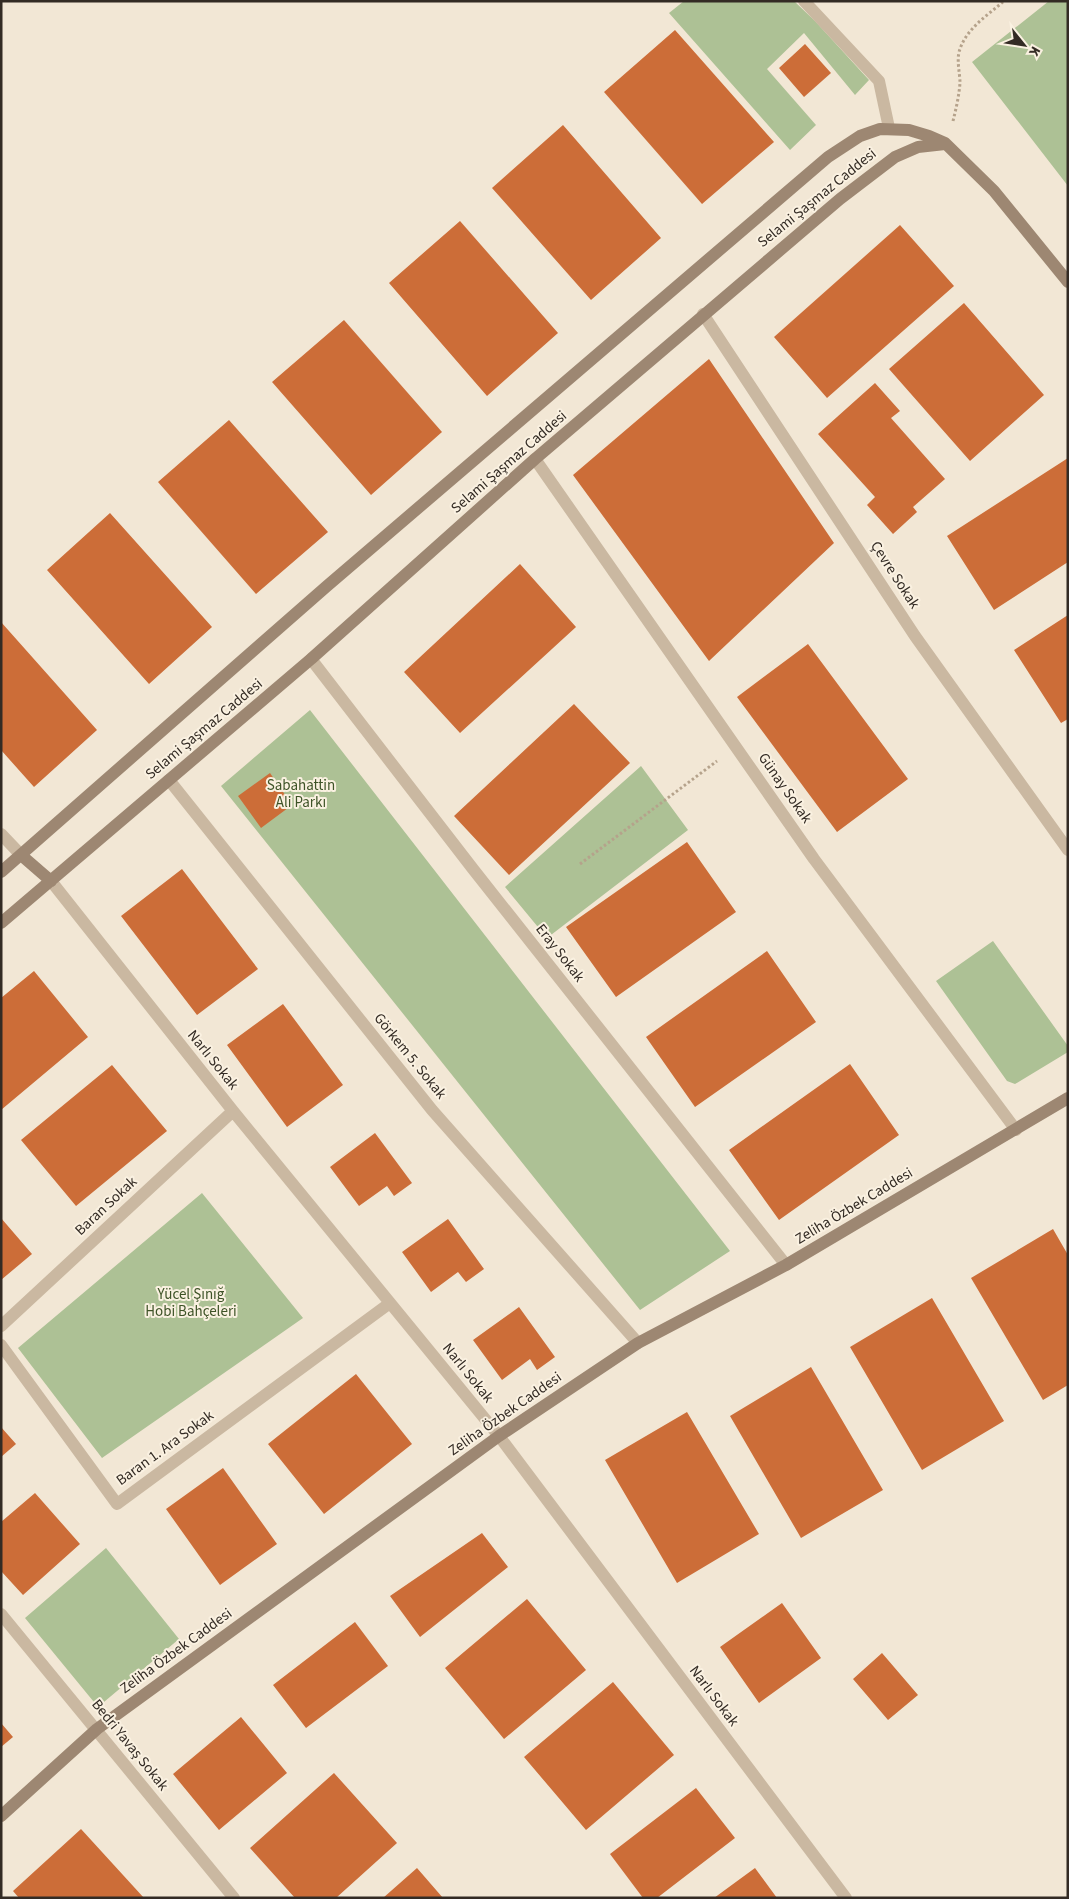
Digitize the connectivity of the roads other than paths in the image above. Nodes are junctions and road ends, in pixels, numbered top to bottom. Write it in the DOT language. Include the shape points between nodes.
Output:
graph roads {
  1 [pos="804,1"];
  2 [pos="889,128"];
  3 [pos="945,144"];
  4 [pos="1068,282"];
  5 [pos="703,314"];
  6 [pos="535,459"];
  7 [pos="311,660"];
  8 [pos="169,780"];
  9 [pos="1,834"];
  10 [pos="1068,850"];
  11 [pos="21,855"];
  12 [pos="1,872"];
  13 [pos="51,881"];
  14 [pos="1,923"];
  15 [pos="1068,1098"];
  16 [pos="233,1111"];
  17 [pos="1016,1130"];
  18 [pos="786,1265"];
  19 [pos="390,1303"];
  20 [pos="1,1326"];
  21 [pos="638,1343"];
  22 [pos="1,1345"];
  23 [pos="499,1436"];
  24 [pos="1,1614"];
  25 [pos="96,1729"];
  26 [pos="1,1816"];
  27 [pos="234,1898"];
  28 [pos="846,1898"];
  1 -- 2 [label="street" via="879,81"];
  2 -- 3 [label="main road, Selami Şaşmaz Caddesi" via="919,132"];
  2 -- 11 [label="main road, Selami Şaşmaz Caddesi" via="860,136 828,157 335,579"];
  3 -- 4 [label="main road" via="994,191"];
  3 -- 5 [label="main road, Selami Şaşmaz Caddesi" via="918,147 882,165"];
  5 -- 6 [label="main road, Selami Şaşmaz Caddesi"];
  5 -- 10 [label="street, Çevre Sokak" via="916,636"];
  6 -- 7 [label="main road, Selami Şaşmaz Caddesi"];
  6 -- 17 [label="street, Günay Sokak" via="814,859"];
  7 -- 8 [label="main road, Selami Şaşmaz Caddesi"];
  7 -- 18 [label="street, Eray Sokak"];
  8 -- 13 [label="main road, Selami Şaşmaz Caddesi"];
  8 -- 21 [label="street, Görkem 5. Sokak" via="432,1110"];
  9 -- 11 [label="street"];
  11 -- 12 [label="main road, Selami Şaşmaz Caddesi"];
  11 -- 13 [label="main road"];
  13 -- 14 [label="main road, Selami Şaşmaz Caddesi"];
  13 -- 16 [label="street, Narlı Sokak"];
  15 -- 17 [label="main road, Zeliha Özbek Caddesi"];
  16 -- 19 [label="street, Narlı Sokak"];
  16 -- 20 [label="street, Baran Sokak"];
  17 -- 18 [label="main road, Zeliha Özbek Caddesi"];
  18 -- 21 [label="main road, Zeliha Özbek Caddesi"];
  19 -- 22 [label="street, Baran 1. Ara Sokak" via="116,1504"];
  19 -- 23 [label="street, Narlı Sokak"];
  21 -- 23 [label="main road, Zeliha Özbek Caddesi"];
  23 -- 25 [label="main road, Zeliha Özbek Caddesi"];
  23 -- 28 [label="street, Narlı Sokak"];
  24 -- 25 [label="street, Bedri Yavaş Sokak"];
  25 -- 26 [label="main road, Zeliha Özbek Caddesi"];
  25 -- 27 [label="street, Bedri Yavaş Sokak"];
}
